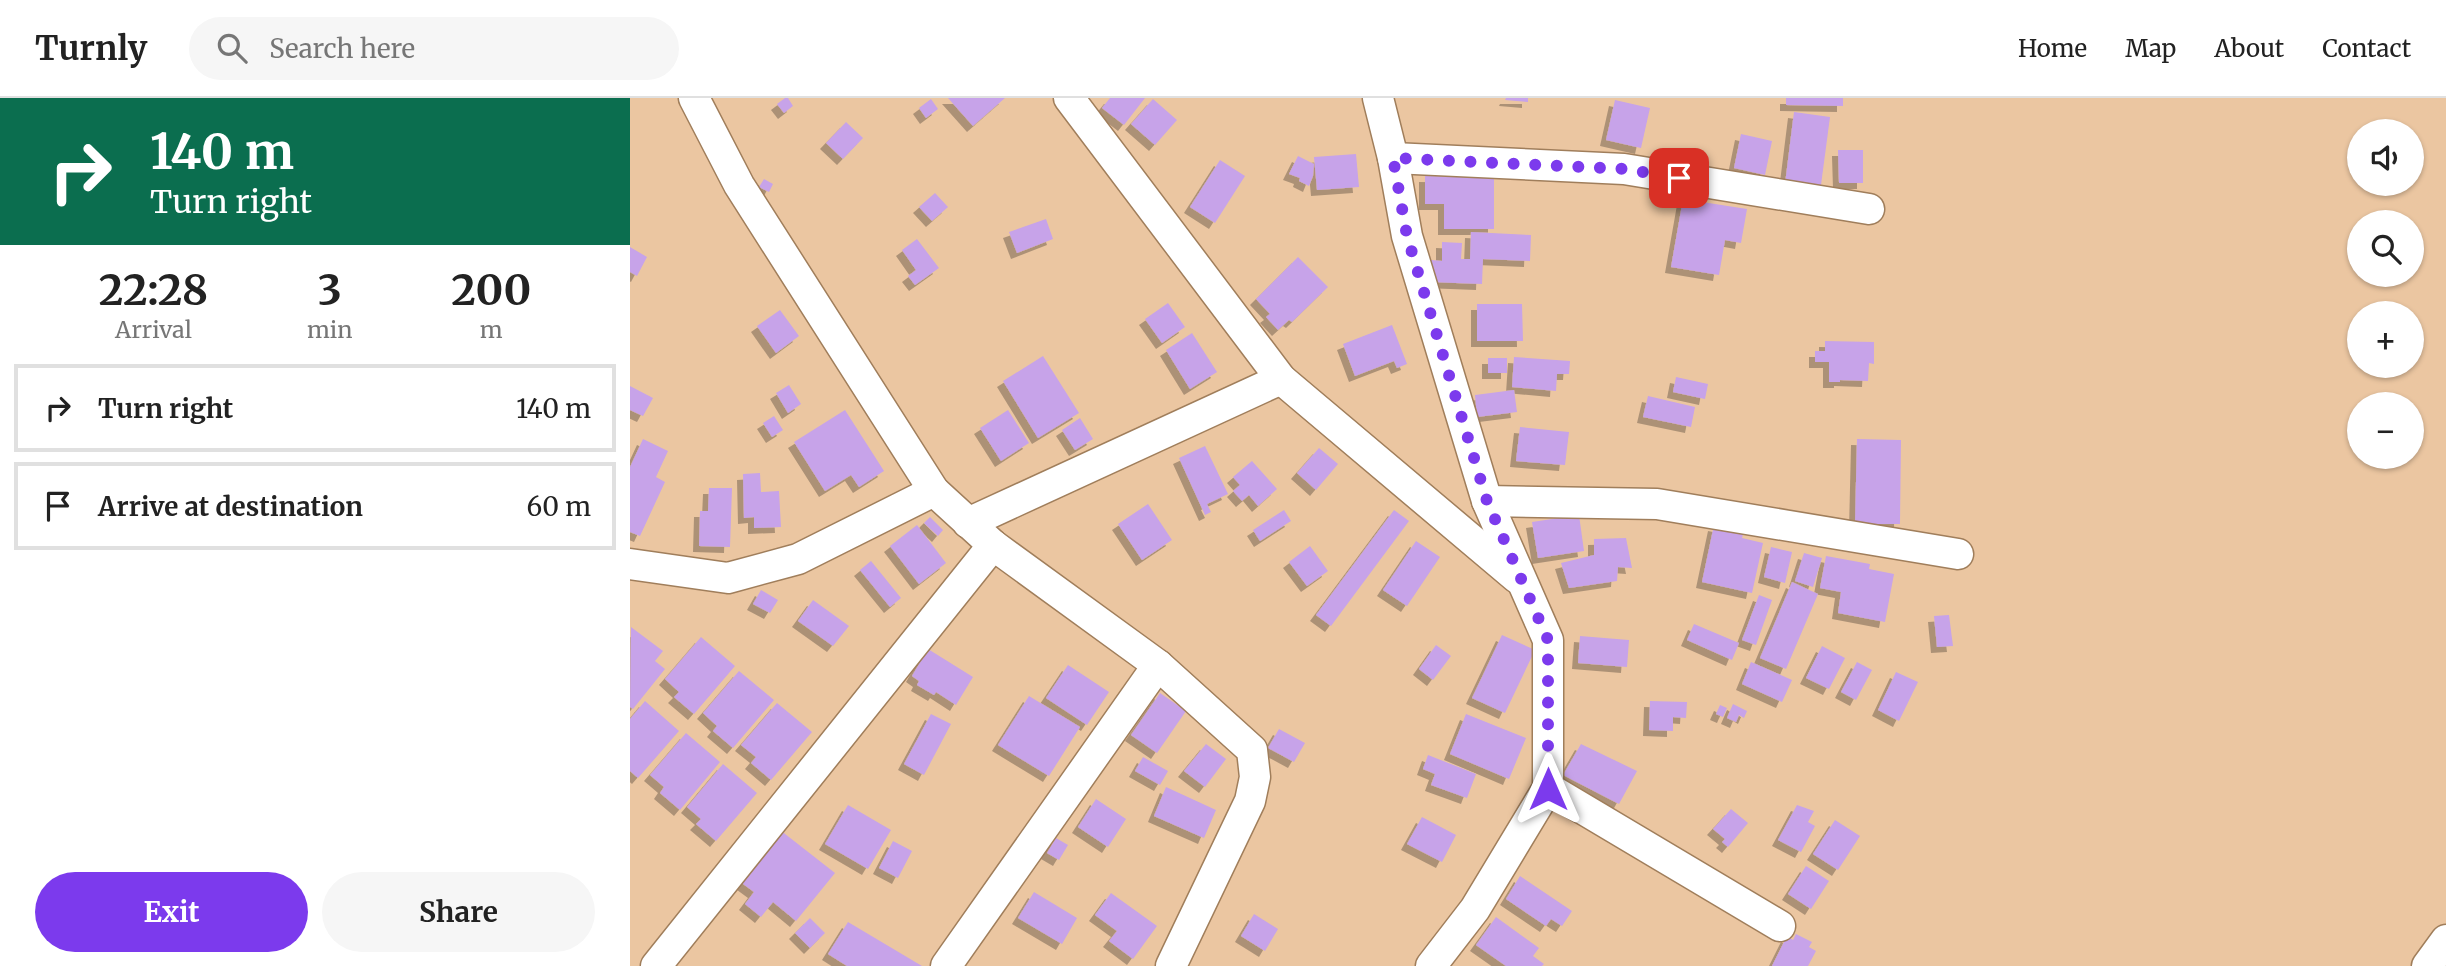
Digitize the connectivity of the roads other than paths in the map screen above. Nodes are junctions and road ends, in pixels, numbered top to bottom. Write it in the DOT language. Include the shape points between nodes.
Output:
graph roads {
  1 [pos="694,98"];
  2 [pos="1378,98"];
  3 [pos="1074,100"];
  4 [pos="1393,158"];
  5 [pos="1869,209"];
  6 [pos="1281,379"];
  7 [pos="934,491"];
  8 [pos="1487,501"];
  9 [pos="968,523"];
  10 [pos="993,545"];
  11 [pos="1958,554"];
  12 [pos="630,565"];
  13 [pos="1522,582"];
  14 [pos="1158,665"];
  15 [pos="1548,789"];
  16 [pos="1780,926"];
  17 [pos="2446,940"];
  18 [pos="656,966"];
  19 [pos="946,966"];
  20 [pos="1171,966"];
  21 [pos="1431,966"];
  22 [pos="2427,966"];
  1 -- 7 [label="street" via="739,185"];
  2 -- 4 [label="street"];
  3 -- 6 [label="street"];
  4 -- 5 [label="street" via="1625,169"];
  4 -- 8 [label="street" via="1407,236"];
  6 -- 9 [label="street"];
  6 -- 13 [label="street"];
  7 -- 9 [label="street"];
  7 -- 12 [label="street" via="798,559 728,578"];
  8 -- 11 [label="street" via="1657,504"];
  8 -- 13 [label="street"];
  9 -- 10 [label="street"];
  10 -- 14 [label="street"];
  10 -- 18 [label="street"];
  13 -- 15 [label="street" via="1548,640"];
  14 -- 19 [label="street"];
  14 -- 20 [label="street" via="1252,750 1255,777 1250,801"];
  15 -- 16 [label="street"];
  15 -- 21 [label="street" via="1475,909"];
  17 -- 22 [label="street"];
}
